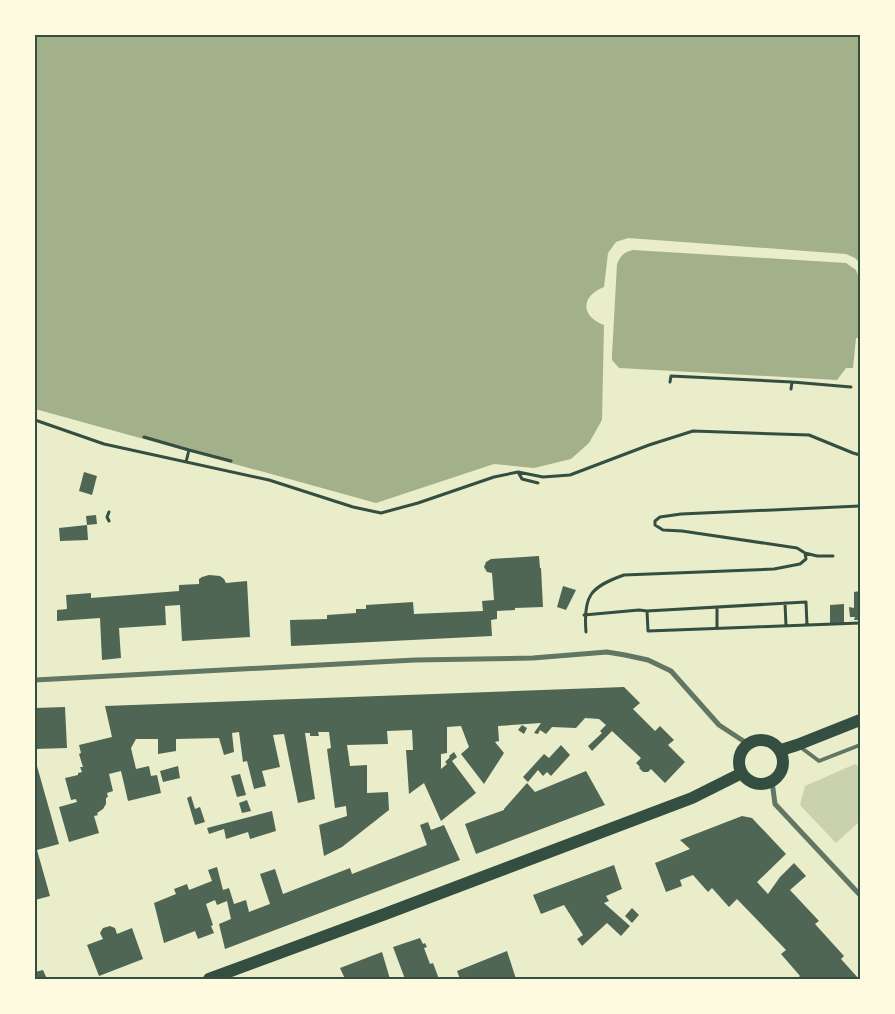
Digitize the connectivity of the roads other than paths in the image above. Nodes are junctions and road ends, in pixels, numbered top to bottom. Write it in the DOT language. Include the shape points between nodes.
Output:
graph roads {
  1 [pos="35,680"];
  2 [pos="860,720"];
  3 [pos="748,744"];
  4 [pos="797,745"];
  5 [pos="860,745"];
  6 [pos="781,750"];
  7 [pos="742,773"];
  8 [pos="772,781"];
  9 [pos="860,895"];
  10 [pos="209,979"];
  1 -- 3 [label="street" via="607,652 648,660 671,671 719,726"];
  2 -- 4 [label="main road"];
  3 -- 6 [label="main road" via="754,740 769,740"];
  3 -- 7 [label="main road" via="740,754"];
  4 -- 5 [label="lane" via="819,761"];
  4 -- 6 [label="main road"];
  6 -- 8 [label="main road" via="782,771"];
  7 -- 8 [label="main road" via="752,782 766,784"];
  7 -- 10 [label="main road" via="692,798"];
  8 -- 9 [label="street" via="775,804"];
}
